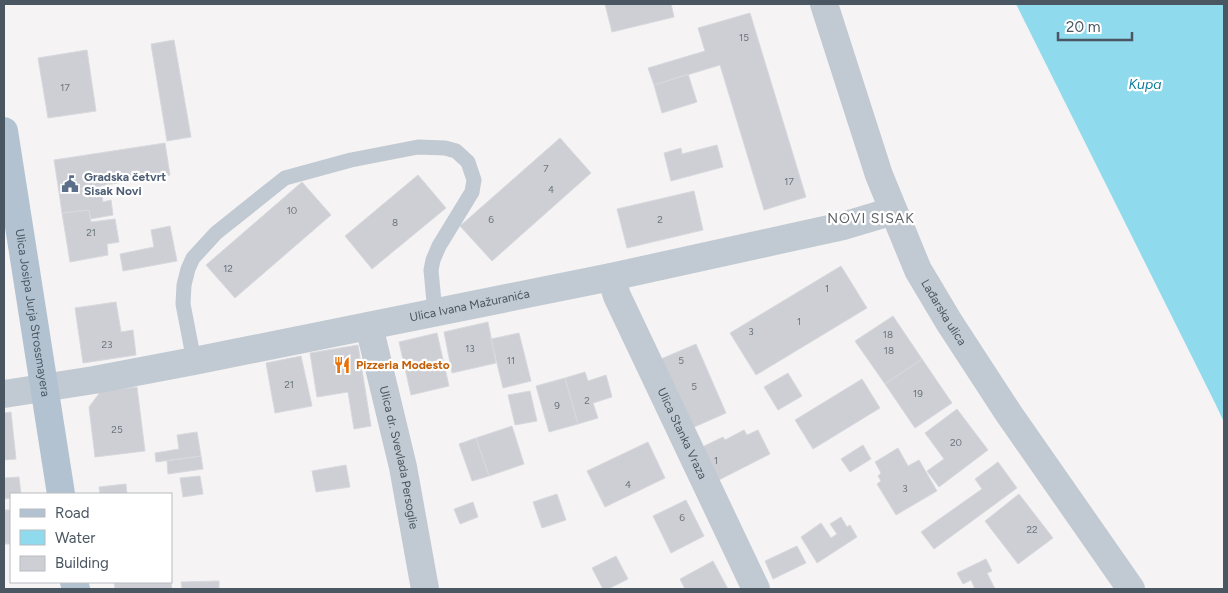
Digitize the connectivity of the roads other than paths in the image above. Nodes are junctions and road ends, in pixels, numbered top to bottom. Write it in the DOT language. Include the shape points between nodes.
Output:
graph roads {
  1 [pos="824,4"];
  2 [pos="4,131"];
  3 [pos="893,211"];
  4 [pos="611,277"];
  5 [pos="435,313"];
  6 [pos="368,326"];
  7 [pos="194,361"];
  8 [pos="44,387"];
  9 [pos="4,394"];
  10 [pos="61,493"];
  11 [pos="426,589"];
  12 [pos="756,589"];
  13 [pos="1131,589"];
  1 -- 3 [label="street, Lađarska ulica"];
  2 -- 8 [label="main road, Ulica Josipa Jurja Strossmayera"];
  3 -- 4 [label="street, Ulica Ivana Mažuranića" via="843,226"];
  3 -- 13 [label="street, Lađarska ulica" via="918,270 944,316"];
  4 -- 5 [label="street, Ulica Ivana Mažuranića"];
  4 -- 12 [label="street, Ulica Stanka Vraza" via="617,296"];
  5 -- 6 [label="street, Ulica Ivana Mažuranića"];
  5 -- 7 [label="lane" via="433,260 472,192 474,180 468,162 456,151 418,147 351,160 285,178 216,233 193,258 184,285 183,304"];
  6 -- 7 [label="street, Ulica Ivana Mažuranića"];
  6 -- 11 [label="street, Ulica dr. Svevlada Persoglie" via="403,466"];
  7 -- 8 [label="street, Ulica Ivana Mažuranića"];
  8 -- 9 [label="street, Ulica Ivana Mažuranića"];
  8 -- 10 [label="main road, Ulica Josipa Jurja Strossmayera"];
}
